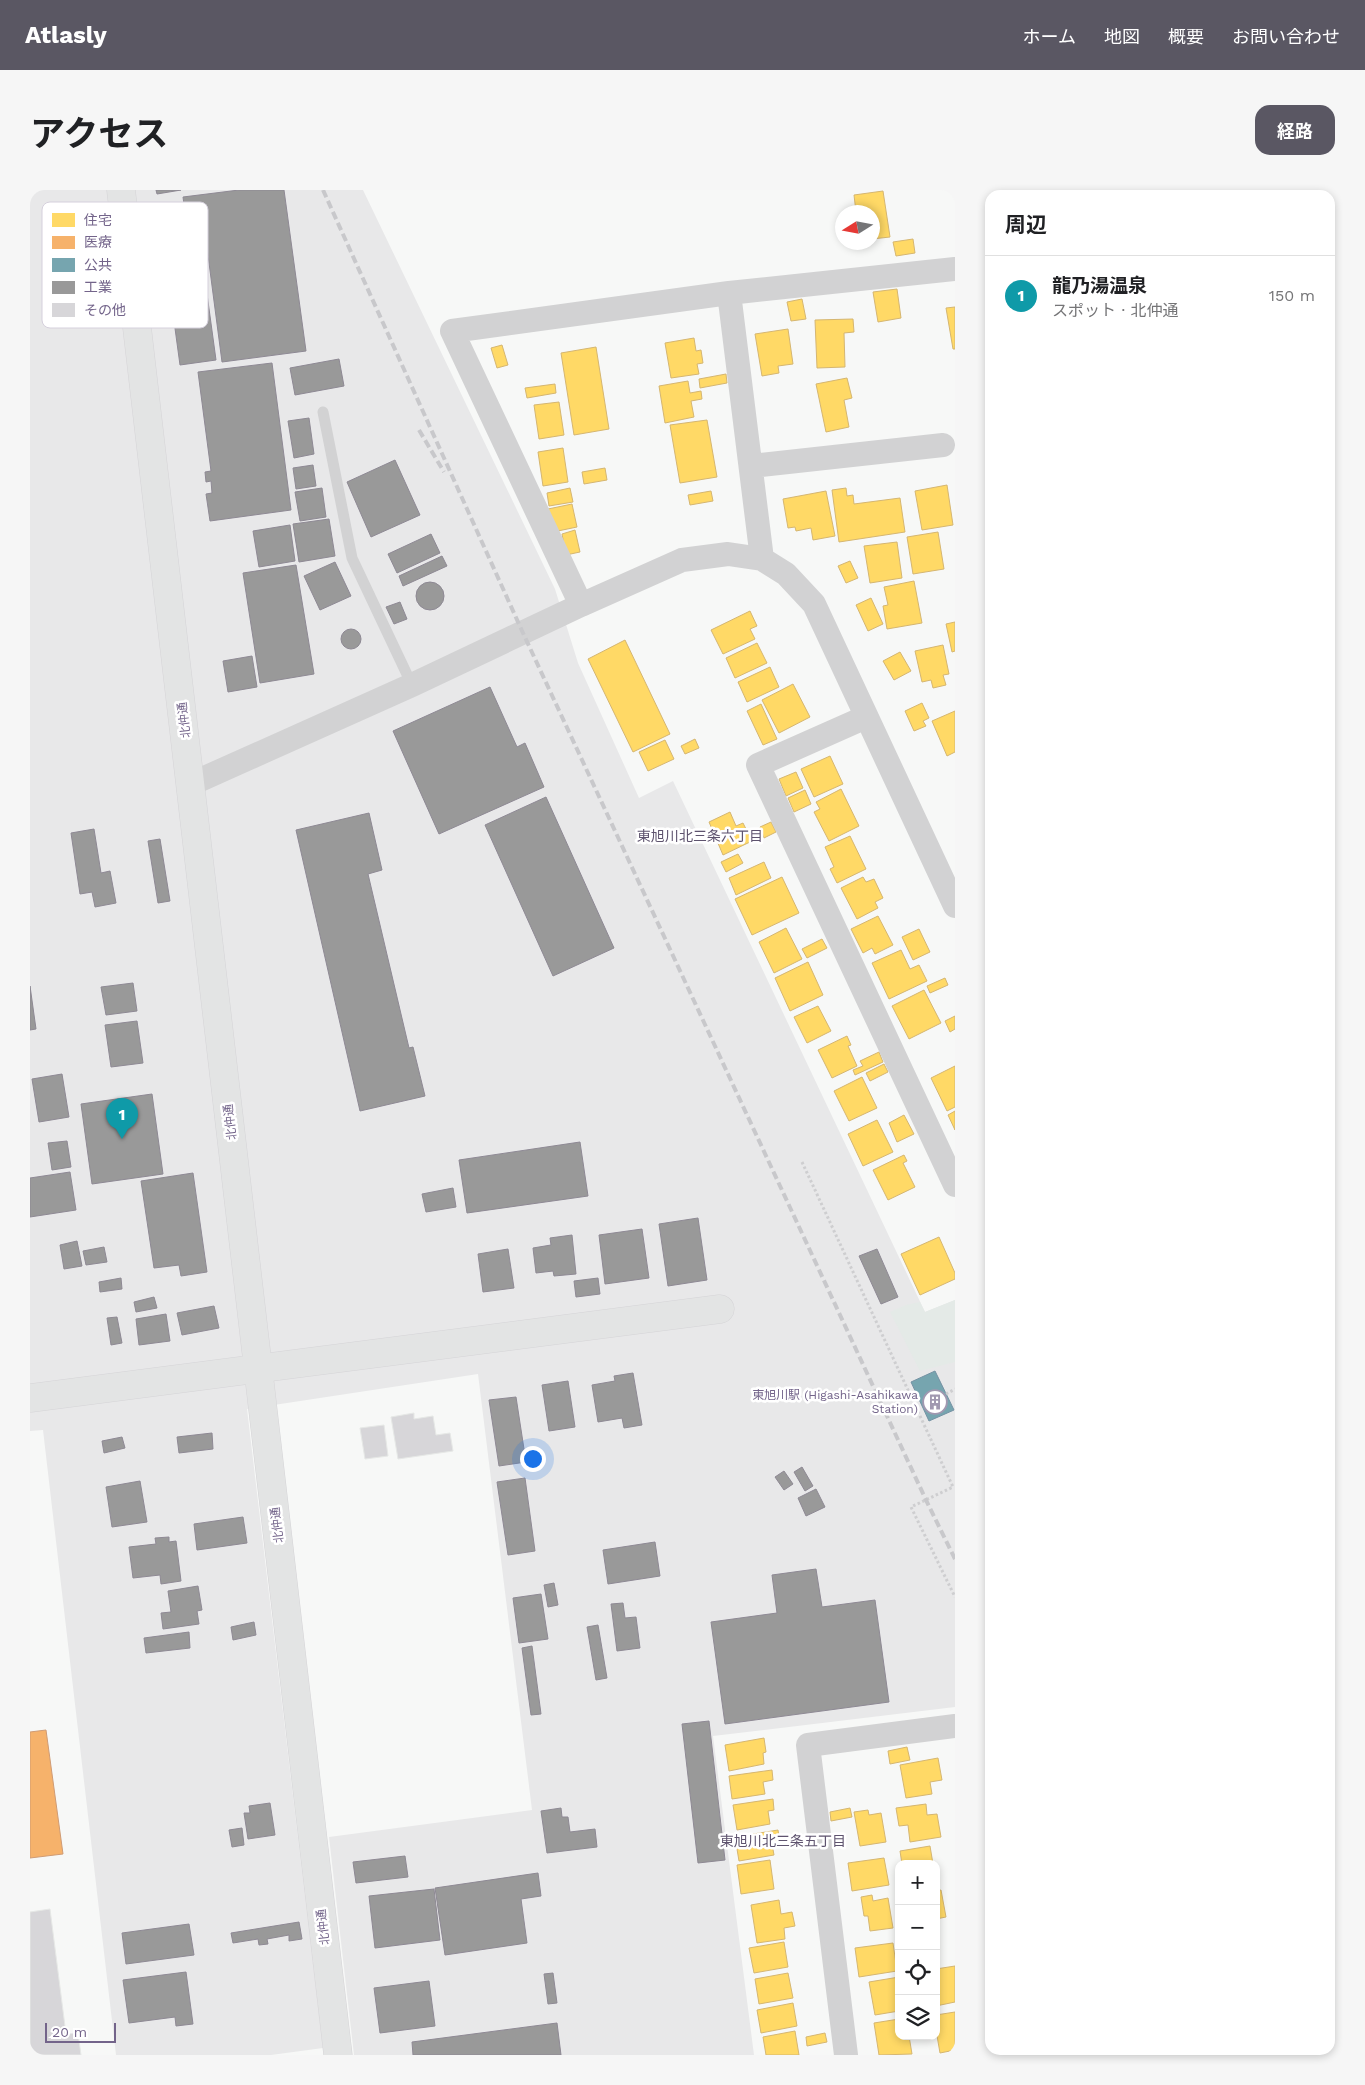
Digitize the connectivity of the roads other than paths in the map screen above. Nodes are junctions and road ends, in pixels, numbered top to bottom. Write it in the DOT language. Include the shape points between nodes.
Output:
graph roads {
  1 [pos="955,269"];
  2 [pos="729,293"];
  3 [pos="137,328"];
  4 [pos="323,412"];
  5 [pos="943,445"];
  6 [pos="752,466"];
  7 [pos="762,559"];
  8 [pos="581,605"];
  9 [pos="412,685"];
  10 [pos="866,717"];
  11 [pos="191,784"];
  12 [pos="955,906"];
  13 [pos="955,1185"];
  14 [pos="720,1309"];
  15 [pos="258,1368"];
  16 [pos="30,1398"];
  17 [pos="955,1726"];
  18 [pos="338,2055"];
  19 [pos="846,2055"];
  1 -- 2 [label="street"];
  2 -- 6 [label="street"];
  2 -- 8 [label="street" via="452,331"];
  3 -- 11 [label="street, 北仲通"];
  4 -- 9 [label="lane" via="352,558"];
  5 -- 6 [label="street"];
  6 -- 7 [label="street"];
  7 -- 8 [label="street" via="728,554 682,560"];
  7 -- 10 [label="street" via="786,574 814,604"];
  8 -- 9 [label="street"];
  9 -- 11 [label="street"];
  10 -- 12 [label="street"];
  10 -- 13 [label="street" via="758,765"];
  11 -- 15 [label="street, 北仲通"];
  14 -- 15 [label="street"];
  15 -- 16 [label="street"];
  15 -- 18 [label="street, 北仲通"];
  17 -- 19 [label="street" via="808,1745"];
}
